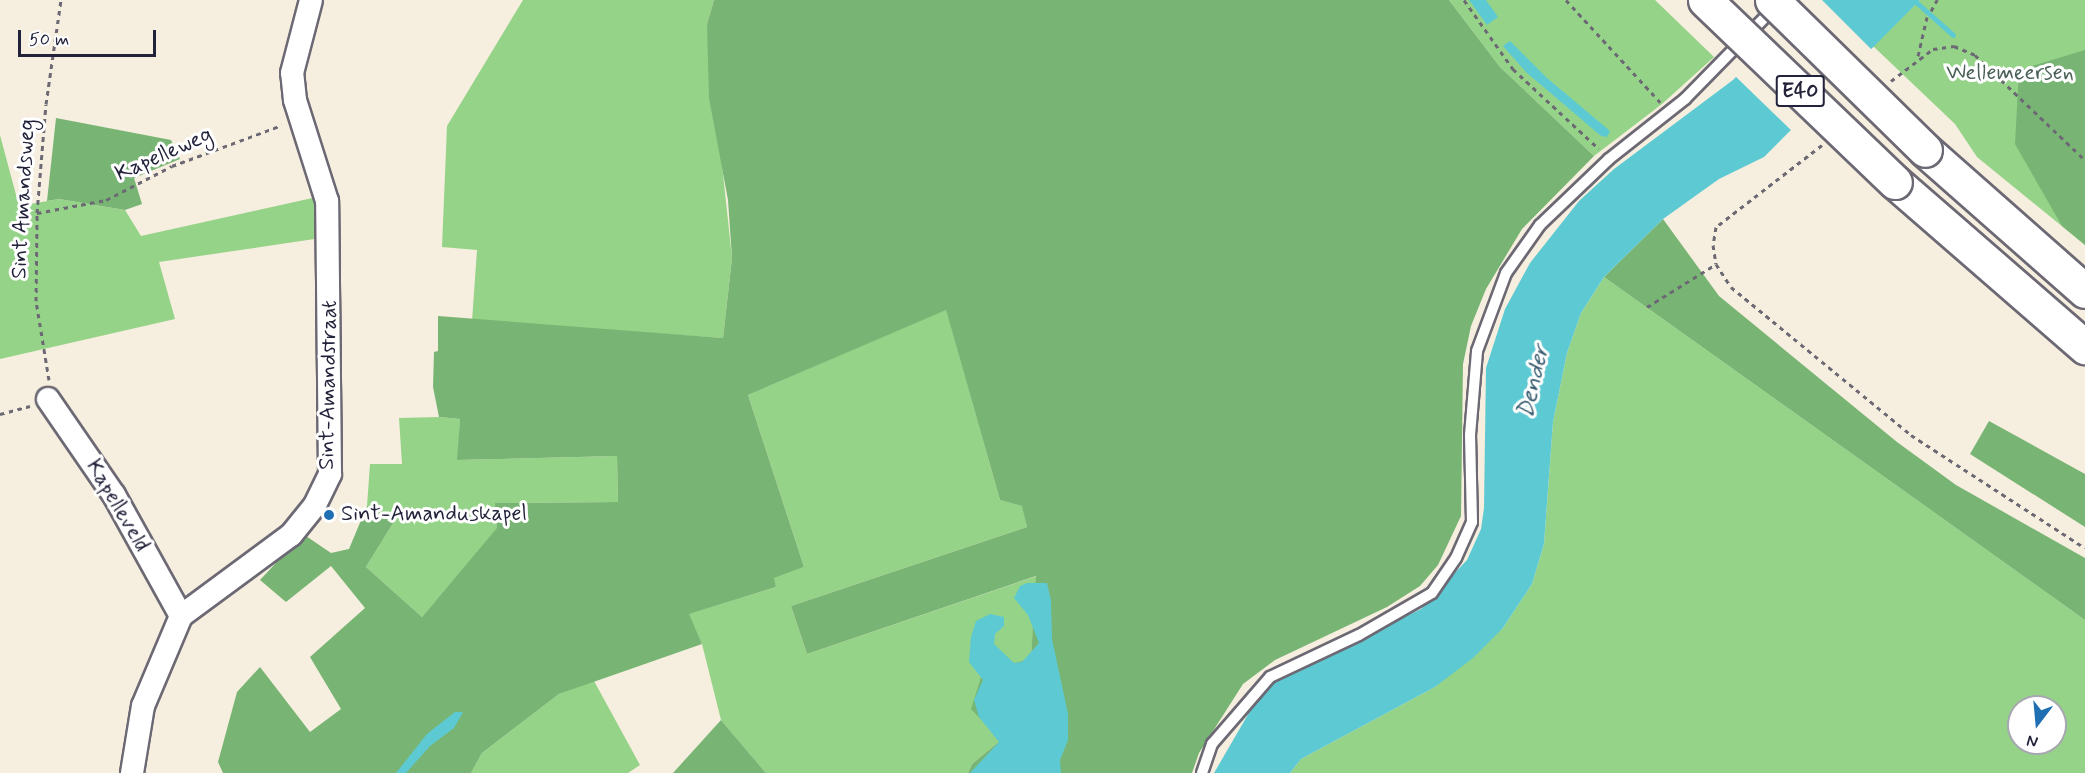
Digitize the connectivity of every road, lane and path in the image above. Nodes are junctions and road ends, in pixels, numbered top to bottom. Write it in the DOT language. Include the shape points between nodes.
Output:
graph roads {
  1 [pos="61,0"];
  2 [pos="311,0"];
  3 [pos="1464,0"];
  4 [pos="1566,0"];
  5 [pos="1705,0"];
  6 [pos="1772,0"];
  7 [pos="1781,0"];
  8 [pos="1937,0"];
  9 [pos="1931,11"];
  10 [pos="1927,17"];
  11 [pos="1918,57"];
  12 [pos="1901,71"];
  13 [pos="1669,112"];
  14 [pos="302,118"];
  15 [pos="1814,153"];
  16 [pos="1609,159"];
  17 [pos="2085,160"];
  18 [pos="37,213"];
  19 [pos="1716,264"];
  20 [pos="2085,291"];
  21 [pos="1647,307"];
  22 [pos="2085,347"];
  23 [pos="48,399"];
  24 [pos="0,414"];
  25 [pos="2085,548"];
  26 [pos="181,616"];
  27 [pos="132,773"];
  28 [pos="1202,773"];
  1 -- 18 [label="path, Sint Amandsweg" via="46,104"];
  2 -- 14 [label="street, Sint-Amandstraat" via="292,73"];
  3 -- 16 [label="path" via="1513,69"];
  4 -- 13 [label="path"];
  5 -- 22 [label="highway, E40, bridge" via="1896,182"];
  6 -- 20 [label="highway, E40, bridge" via="1925,150"];
  7 -- 13 [label="lane"];
  8 -- 9 [label="path"];
  10 -- 11 [label="path"];
  11 -- 12 [label="path"];
  11 -- 17 [label="path" via="1933,49 1953,46 1975,55"];
  13 -- 16 [label="lane"];
  14 -- 18 [label="path, Kapelleweg" via="172,166 106,200"];
  14 -- 26 [label="street, Sint-Amandstraat" via="327,201 330,474 314,507 291,535"];
  15 -- 19 [label="path" via="1716,227"];
  16 -- 28 [label="lane" via="1540,225 1506,273 1477,351 1470,435 1472,522 1456,558 1432,593 1270,677 1212,744"];
  18 -- 23 [label="path, Sint Amandsweg" via="36,301 50,384"];
  19 -- 21 [label="path"];
  19 -- 25 [label="path" via="1731,287 1911,435"];
  23 -- 24 [label="path"];
  23 -- 26 [label="street, Kapelleveld" via="114,495"];
  26 -- 27 [label="street" via="143,706"];
}
